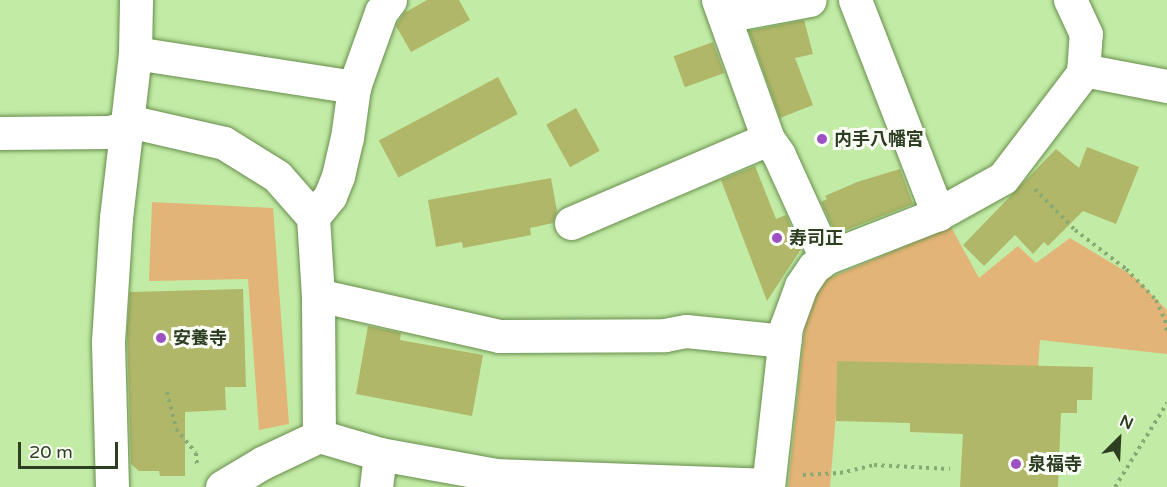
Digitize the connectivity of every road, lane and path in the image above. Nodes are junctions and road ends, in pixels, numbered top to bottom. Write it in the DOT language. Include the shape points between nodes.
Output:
graph roads {
  1 [pos="136,0"];
  2 [pos="390,0"];
  3 [pos="810,0"];
  4 [pos="855,0"];
  5 [pos="1070,0"];
  6 [pos="721,8"];
  7 [pos="135,53"];
  8 [pos="1083,70"];
  9 [pos="1167,86"];
  10 [pos="354,87"];
  11 [pos="125,127"];
  12 [pos="0,133"];
  13 [pos="768,139"];
  14 [pos="1012,166"];
  15 [pos="938,214"];
  16 [pos="313,217"];
  17 [pos="571,224"];
  18 [pos="826,258"];
  19 [pos="332,298"];
  20 [pos="1167,333"];
  21 [pos="784,341"];
  22 [pos="167,392"];
  23 [pos="1167,403"];
  24 [pos="319,436"];
  25 [pos="380,454"];
  26 [pos="950,469"];
  27 [pos="210,481"];
  28 [pos="768,483"];
  29 [pos="112,487"];
  30 [pos="376,487"];
  31 [pos="1115,487"];
  1 -- 7 [label="street"];
  2 -- 10 [label="street" via="381,12"];
  3 -- 6 [label="street"];
  4 -- 15 [label="street"];
  5 -- 8 [label="street" via="1086,34"];
  6 -- 13 [label="street"];
  7 -- 10 [label="street"];
  7 -- 11 [label="street"];
  8 -- 9 [label="street"];
  8 -- 14 [label="street"];
  10 -- 16 [label="street" via="338,176 330,196"];
  11 -- 12 [label="street" via="110,132"];
  11 -- 16 [label="street" via="137,123 224,143 277,176"];
  11 -- 29 [label="street" via="108,341"];
  13 -- 17 [label="street"];
  13 -- 18 [label="street"];
  14 -- 15 [label="street" via="1003,178"];
  14 -- 20 [label="path" via="1075,230 1125,269 1156,300"];
  15 -- 18 [label="street"];
  16 -- 24 [label="street"];
  18 -- 21 [label="street" via="801,286"];
  19 -- 21 [label="street" via="499,336 665,335 686,331"];
  21 -- 28 [label="street"];
  22 -- 27 [label="path" via="176,429 196,453"];
  23 -- 31 [label="path"];
  24 -- 25 [label="street"];
  24 -- 27 [label="street" via="262,463"];
  25 -- 28 [label="street" via="496,475"];
  25 -- 30 [label="street"];
  26 -- 28 [label="path" via="874,465"];
}
